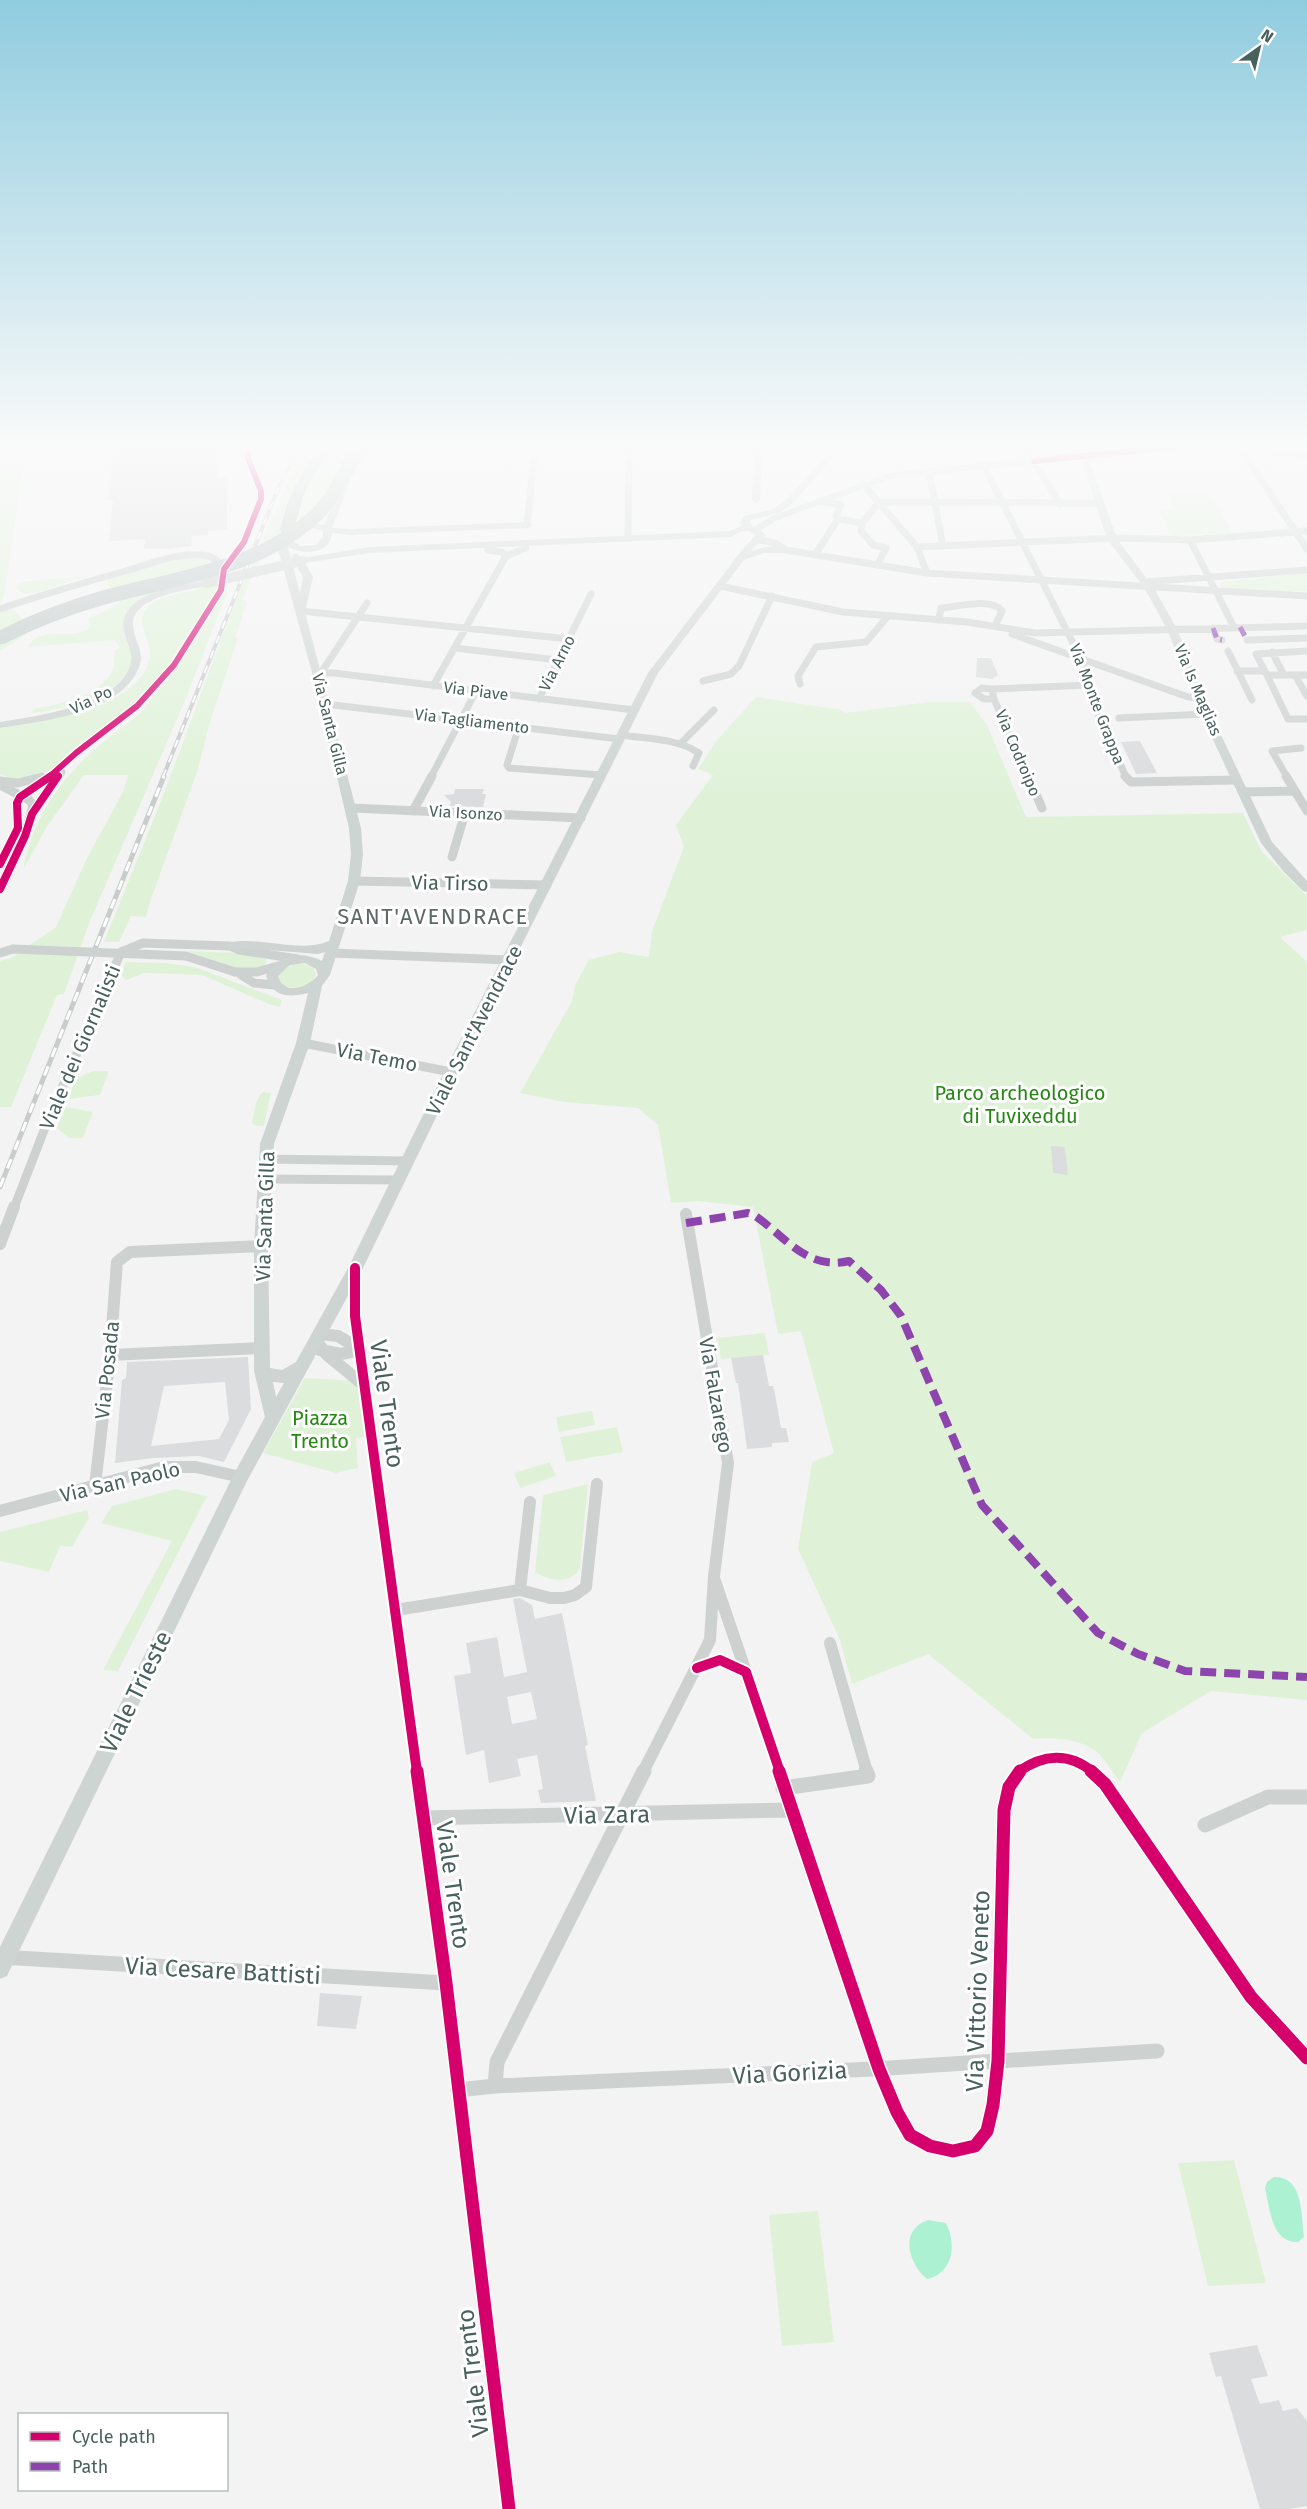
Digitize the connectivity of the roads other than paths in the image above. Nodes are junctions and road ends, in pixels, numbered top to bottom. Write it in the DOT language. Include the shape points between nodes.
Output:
graph roads {
  1 [pos="145,564"];
  2 [pos="200,564"];
  3 [pos="222,564"];
  4 [pos="223,564"];
  5 [pos="228,564"];
  6 [pos="288,564"];
  7 [pos="289,564"];
  8 [pos="305,564"];
  9 [pos="312,564"];
  10 [pos="321,564"];
  11 [pos="502,564"];
  12 [pos="736,564"];
  13 [pos="878,564"];
  14 [pos="923,564"];
  15 [pos="1033,564"];
  16 [pos="1131,564"];
  17 [pos="1202,564"];
  18 [pos="302,565"];
  19 [pos="224,569"];
  20 [pos="1307,570"];
  21 [pos="927,573"];
  22 [pos="1209,577"];
  23 [pos="308,580"];
  24 [pos="1041,581"];
  25 [pos="1146,585"];
  26 [pos="720,586"];
  27 [pos="1217,592"];
  28 [pos="591,594"];
  29 [pos="772,596"];
  30 [pos="1307,596"];
  31 [pos="367,603"];
  32 [pos="3,607"];
  33 [pos="300,611"];
  34 [pos="358,616"];
  35 [pos="888,616"];
  36 [pos="939,620"];
  37 [pos="993,626"];
  38 [pos="1307,626"];
  39 [pos="1237,627"];
  40 [pos="467,628"];
  41 [pos="1213,628"];
  42 [pos="1172,629"];
  43 [pos="0,630"];
  44 [pos="1068,631"];
  45 [pos="0,638"];
  46 [pos="1307,638"];
  47 [pos="569,639"];
  48 [pos="1222,640"];
  49 [pos="1247,640"];
  50 [pos="455,648"];
  51 [pos="1228,651"];
  52 [pos="1307,651"];
  53 [pos="1272,652"];
  54 [pos="1256,654"];
  55 [pos="1081,659"];
  56 [pos="558,660"];
  57 [pos="1237,670"];
  58 [pos="1266,673"];
  59 [pos="1284,675"];
  60 [pos="1295,675"];
  61 [pos="1307,675"];
  62 [pos="318,676"];
  63 [pos="703,681"];
  64 [pos="800,684"];
  65 [pos="1092,685"];
  66 [pos="433,686"];
  67 [pos="992,689"];
  68 [pos="476,691"];
  69 [pos="1307,696"];
  70 [pos="1199,698"];
  71 [pos="539,699"];
  72 [pos="994,699"];
  73 [pos="1252,700"];
  74 [pos="325,704"];
  75 [pos="634,710"];
  76 [pos="714,710"];
  77 [pos="54,714"];
  78 [pos="1206,714"];
  79 [pos="1119,717"];
  80 [pos="0,718"];
  81 [pos="460,719"];
  82 [pos="1307,719"];
  83 [pos="0,725"];
  84 [pos="519,726"];
  85 [pos="620,737"];
  86 [pos="680,744"];
  87 [pos="1301,748"];
  88 [pos="82,750"];
  89 [pos="693,766"];
  90 [pos="58,769"];
  91 [pos="601,776"];
  92 [pos="1236,780"];
  93 [pos="54,782"];
  94 [pos="0,783"];
  95 [pos="1294,791"];
  96 [pos="1243,792"];
  97 [pos="20,797"];
  98 [pos="352,808"];
  99 [pos="1042,808"];
  100 [pos="413,811"];
  101 [pos="1307,811"];
  102 [pos="465,813"];
  103 [pos="32,814"];
  104 [pos="581,818"];
  105 [pos="452,857"];
  106 [pos="0,864"];
  107 [pos="8,874"];
  108 [pos="354,881"];
  109 [pos="547,885"];
  110 [pos="1307,888"];
  111 [pos="0,889"];
  112 [pos="0,898"];
  113 [pos="0,945"];
  114 [pos="230,946"];
  115 [pos="334,948"];
  116 [pos="12,949"];
  117 [pos="0,953"];
  118 [pos="304,960"];
  119 [pos="508,960"];
  120 [pos="278,966"];
  121 [pos="235,972"];
  122 [pos="320,980"];
  123 [pos="275,985"];
  124 [pos="303,1042"];
  125 [pos="451,1072"];
  126 [pos="264,1159"];
  127 [pos="410,1161"];
  128 [pos="264,1179"];
  129 [pos="399,1180"];
  130 [pos="686,1214"];
  131 [pos="0,1244"];
  132 [pos="261,1246"];
  133 [pos="356,1268"];
  134 [pos="318,1342"];
  135 [pos="263,1348"];
  136 [pos="361,1350"];
  137 [pos="110,1355"];
  138 [pos="302,1366"];
  139 [pos="262,1371"];
  140 [pos="366,1387"];
  141 [pos="273,1416"];
  142 [pos="241,1477"];
  143 [pos="597,1484"];
  144 [pos="95,1486"];
  145 [pos="530,1502"];
  146 [pos="0,1511"];
  147 [pos="714,1576"];
  148 [pos="520,1590"];
  149 [pos="396,1610"];
  150 [pos="830,1643"];
  151 [pos="697,1668"];
  152 [pos="746,1672"];
  153 [pos="783,1788"];
  154 [pos="1307,1797"];
  155 [pos="790,1810"];
  156 [pos="623,1815"];
  157 [pos="424,1818"];
  158 [pos="1205,1825"];
  159 [pos="2,1961"];
  160 [pos="446,1983"];
  161 [pos="1157,2051"];
  162 [pos="1307,2058"];
  163 [pos="998,2061"];
  164 [pos="879,2069"];
  165 [pos="495,2086"];
  166 [pos="458,2090"];
  167 [pos="509,2509"];
  1 -- 32 [label="street"];
  2 -- 43 [label="highway" via="65,603"];
  3 -- 19 [label="street"];
  4 -- 45 [label="highway, bridge" via="101,598"];
  5 -- 19 [label="street"];
  6 -- 33 [label="street, Via Santa Gilla"];
  7 -- 18 [label="street"];
  8 -- 18 [label="street, Via Po"];
  9 -- 18 [label="street"];
  10 -- 23 [label="street"];
  11 -- 40 [label="street"];
  12 -- 26 [label="street, Viale Sant'Avendrace"];
  13 -- 21 [label="street"];
  14 -- 21 [label="street"];
  15 -- 24 [label="street, Via Monte Grappa"];
  16 -- 25 [label="street, Via Is Maglias"];
  17 -- 22 [label="street"];
  18 -- 23 [label="street"];
  18 -- 77 [label="street, Via Po, bridge" via="154,597 136,608 129,620 136,660 126,681 89,705"];
  19 -- 88 [label="street" via="221,590 174,665 137,706"];
  20 -- 22 [label="street"];
  21 -- 24 [label="street"];
  22 -- 25 [label="street"];
  22 -- 27 [label="street"];
  23 -- 33 [label="street, Via Santa Gilla"];
  24 -- 25 [label="street"];
  24 -- 44 [label="street, Via Monte Grappa"];
  25 -- 27 [label="street"];
  25 -- 42 [label="street, Via Is Maglias"];
  26 -- 29 [label="street"];
  26 -- 75 [label="street, Viale Sant'Avendrace" via="678,636"];
  27 -- 30 [label="street"];
  27 -- 39 [label="street"];
  28 -- 47 [label="street, Via Arno"];
  29 -- 35 [label="street" via="843,612"];
  29 -- 63 [label="street" via="739,666 731,674"];
  31 -- 34 [label="street"];
  33 -- 34 [label="street"];
  33 -- 62 [label="street, Via Santa Gilla"];
  34 -- 40 [label="street"];
  34 -- 62 [label="street"];
  35 -- 36 [label="street"];
  35 -- 64 [label="street" via="866,642 816,647 798,676"];
  36 -- 37 [label="street"];
  36 -- 37 [label="street" via="940,608 989,604 1002,611"];
  37 -- 44 [label="street" via="1035,633"];
  37 -- 55 [label="street"];
  38 -- 39 [label="street"];
  39 -- 41 [label="street"];
  39 -- 49 [label="street"];
  40 -- 47 [label="street"];
  40 -- 50 [label="street"];
  41 -- 42 [label="street"];
  41 -- 48 [label="street" via="1217,639"];
  42 -- 44 [label="street"];
  42 -- 70 [label="street, Via Is Maglias"];
  44 -- 55 [label="street, Via Monte Grappa"];
  46 -- 49 [label="street"];
  47 -- 56 [label="street, Via Arno"];
  49 -- 54 [label="street" via="1245,643"];
  50 -- 56 [label="street"];
  50 -- 66 [label="street"];
  51 -- 57 [label="street"];
  52 -- 53 [label="street"];
  53 -- 54 [label="street"];
  53 -- 59 [label="street"];
  54 -- 58 [label="street"];
  55 -- 65 [label="street, Via Monte Grappa"];
  55 -- 70 [label="street"];
  56 -- 71 [label="street, Via Arno"];
  57 -- 58 [label="street"];
  57 -- 73 [label="street"];
  58 -- 59 [label="street"];
  58 -- 82 [label="street" via="1288,719"];
  59 -- 60 [label="street"];
  60 -- 61 [label="street"];
  60 -- 69 [label="street"];
  62 -- 66 [label="street, Via Piave" via="334,673"];
  62 -- 74 [label="street, Via Santa Gilla"];
  65 -- 67 [label="street, Via Codroipo"];
  65 -- 92 [label="street, Via Monte Grappa" via="1089,694 1131,782"];
  66 -- 68 [label="street, Via Piave"];
  67 -- 72 [label="street, Via Codroipo"];
  67 -- 72 [label="street, Via Codroipo" via="982,688 975,693 984,699"];
  68 -- 71 [label="street, Via Piave"];
  68 -- 81 [label="street"];
  70 -- 78 [label="street, Via Is Maglias"];
  71 -- 75 [label="street, Via Piave"];
  72 -- 99 [label="street, Via Codroipo"];
  74 -- 81 [label="street, Via Tagliamento"];
  74 -- 98 [label="street, Via Santa Gilla"];
  75 -- 85 [label="street, Viale Sant'Avendrace"];
  76 -- 86 [label="street"];
  77 -- 80 [label="street, Via Po"];
  77 -- 83 [label="street, Via Po"];
  78 -- 79 [label="street"];
  78 -- 92 [label="street, Via Is Maglias"];
  81 -- 84 [label="street, Via Tagliamento"];
  81 -- 100 [label="street"];
  84 -- 85 [label="street, Via Tagliamento"];
  84 -- 91 [label="street" via="509,768"];
  85 -- 86 [label="street, Via Tagliamento"];
  85 -- 91 [label="street, Viale Sant'Avendrace"];
  86 -- 89 [label="street" via="699,753"];
  87 -- 95 [label="street" via="1272,751"];
  88 -- 90 [label="street"];
  88 -- 93 [label="street"];
  90 -- 94 [label="street" via="33,781"];
  90 -- 97 [label="street"];
  91 -- 104 [label="street, Viale Sant'Avendrace"];
  92 -- 96 [label="street, Via Is Maglias"];
  93 -- 97 [label="street" via="42,791"];
  93 -- 103 [label="street"];
  94 -- 97 [label="street"];
  95 -- 96 [label="street"];
  95 -- 101 [label="street"];
  96 -- 110 [label="street, Via Is Maglias" via="1267,843"];
  97 -- 103 [label="street" via="33,805"];
  97 -- 106 [label="street" via="18,828"];
  98 -- 100 [label="street, Via Isonzo"];
  98 -- 108 [label="street, Via Santa Gilla" via="357,854"];
  100 -- 102 [label="street, Via Isonzo"];
  102 -- 104 [label="street, Via Isonzo"];
  102 -- 105 [label="street"];
  103 -- 107 [label="street"];
  104 -- 109 [label="street, Viale Sant'Avendrace"];
  107 -- 111 [label="street"];
  107 -- 112 [label="street" via="11,877"];
  108 -- 109 [label="street, Via Tirso"];
  108 -- 115 [label="street, Via Santa Gilla"];
  109 -- 119 [label="street, Viale Sant'Avendrace"];
  113 -- 116 [label="street"];
  114 -- 115 [label="street"];
  114 -- 118 [label="street, Viale dei Giornalisti"];
  114 -- 131 [label="street, Viale dei Giornalisti" via="143,943 121,952 48,1120"];
  115 -- 118 [label="street"];
  115 -- 119 [label="street"];
  115 -- 122 [label="street, Via Santa Gilla"];
  116 -- 117 [label="street"];
  116 -- 121 [label="street, bridge" via="186,956"];
  118 -- 120 [label="street"];
  118 -- 122 [label="street" via="322,968"];
  119 -- 125 [label="street, Viale Sant'Avendrace"];
  120 -- 121 [label="street" via="254,974"];
  120 -- 123 [label="street" via="272,976"];
  121 -- 123 [label="street" via="254,983"];
  122 -- 123 [label="street" via="294,992"];
  122 -- 124 [label="street, Via Santa Gilla"];
  124 -- 125 [label="street, Via Temo"];
  124 -- 126 [label="street, Via Santa Gilla"];
  125 -- 127 [label="street, Viale Sant'Avendrace"];
  126 -- 127 [label="street"];
  126 -- 128 [label="street, Via Santa Gilla"];
  127 -- 129 [label="street, Viale Sant'Avendrace"];
  128 -- 129 [label="street"];
  128 -- 132 [label="street, Via Santa Gilla"];
  129 -- 133 [label="street, Viale Sant'Avendrace"];
  130 -- 147 [label="street, Via Falzarego" via="728,1463"];
  132 -- 135 [label="street, Via Santa Gilla"];
  132 -- 137 [label="street, Via Posada" via="122,1255 117,1262"];
  133 -- 134 [label="street, Viale Sant'Avendrace"];
  133 -- 136 [label="street, Viale Trento" via="355,1316"];
  134 -- 136 [label="street, Viale Trento" via="338,1336"];
  134 -- 136 [label="street, Viale Trento" via="329,1354"];
  134 -- 138 [label="street, Viale Sant'Avendrace"];
  134 -- 140 [label="street, Viale Trento" via="331,1361"];
  135 -- 137 [label="street"];
  135 -- 139 [label="street, Via Santa Gilla"];
  136 -- 140 [label="street, Viale Trento"];
  137 -- 144 [label="street, Via Posada"];
  138 -- 139 [label="street" via="286,1377"];
  138 -- 141 [label="street, Viale Sant'Avendrace"];
  139 -- 141 [label="street, Via Santa Gilla"];
  140 -- 149 [label="street, Viale Trento"];
  141 -- 142 [label="street, Viale Trieste"];
  142 -- 144 [label="street, Via San Paolo" via="181,1465"];
  142 -- 159 [label="street, Viale Trieste"];
  143 -- 148 [label="street" via="586,1587 564,1598"];
  144 -- 146 [label="street, Via San Paolo"];
  145 -- 148 [label="street"];
  147 -- 151 [label="street, Via Falzarego" via="710,1640"];
  147 -- 152 [label="street, Via Falzarego"];
  148 -- 149 [label="street"];
  149 -- 157 [label="street, Viale Trento"];
  150 -- 153 [label="street" via="868,1776"];
  151 -- 152 [label="street" via="720,1660"];
  151 -- 156 [label="street"];
  152 -- 153 [label="street, Via Vittorio Veneto"];
  153 -- 155 [label="street, Via Vittorio Veneto"];
  154 -- 158 [label="street" via="1268,1797"];
  155 -- 156 [label="street, Via Zara"];
  155 -- 164 [label="street, Via Vittorio Veneto"];
  156 -- 157 [label="street, Via Zara"];
  156 -- 165 [label="street" via="497,2062"];
  157 -- 160 [label="street, Viale Trento"];
  159 -- 160 [label="street, Via Cesare Battisti"];
  160 -- 166 [label="street, Viale Trento"];
  161 -- 163 [label="street, Via Gorizia"];
  162 -- 163 [label="street, Via Vittorio Veneto" via="1251,1997 1092,1768 1073,1758 1057,1756 1038,1760 1017,1773 1008,1789 1004,1810"];
  163 -- 164 [label="street, Via Gorizia"];
  163 -- 164 [label="street, Via Vittorio Veneto" via="987,2132 975,2146 953,2151 930,2146 910,2135"];
  164 -- 165 [label="street, Via Gorizia"];
  165 -- 166 [label="street, Via Gorizia"];
  166 -- 167 [label="street, Viale Trento"];
}
